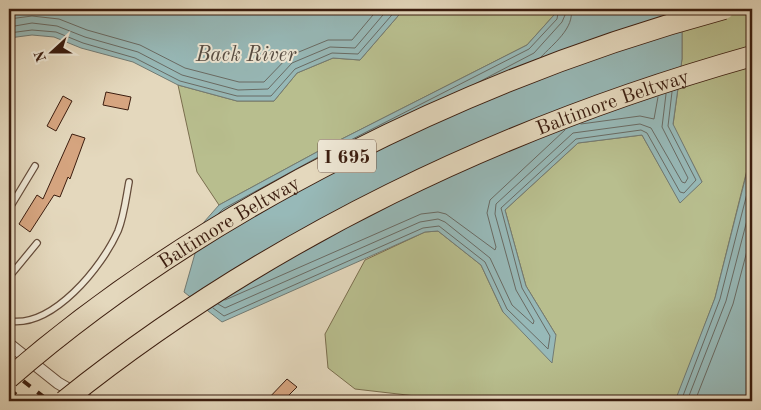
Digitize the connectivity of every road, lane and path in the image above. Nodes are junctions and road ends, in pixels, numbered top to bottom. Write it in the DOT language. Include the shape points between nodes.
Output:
graph roads {
  1 [pos="724,9"];
  2 [pos="752,56"];
  3 [pos="35,166"];
  4 [pos="129,182"];
  5 [pos="9,209"];
  6 [pos="37,243"];
  7 [pos="9,277"];
  8 [pos="9,321"];
  9 [pos="9,344"];
  10 [pos="9,378"];
  11 [pos="64,401"];
  12 [pos="89,401"];
  1 -- 10 [label="highway, Baltimore Beltway / I 695, bridge" via="633,37 496,87 342,159 260,202 187,246 70,329"];
  2 -- 11 [label="highway, Baltimore Beltway / I 695, bridge" via="587,108 363,207 213,292"];
  3 -- 5 [label="lane"];
  4 -- 8 [label="lane" via="118,231 90,275 68,298 47,312 28,320"];
  6 -- 7 [label="lane"];
  9 -- 12 [label="street" via="58,383"];
}
